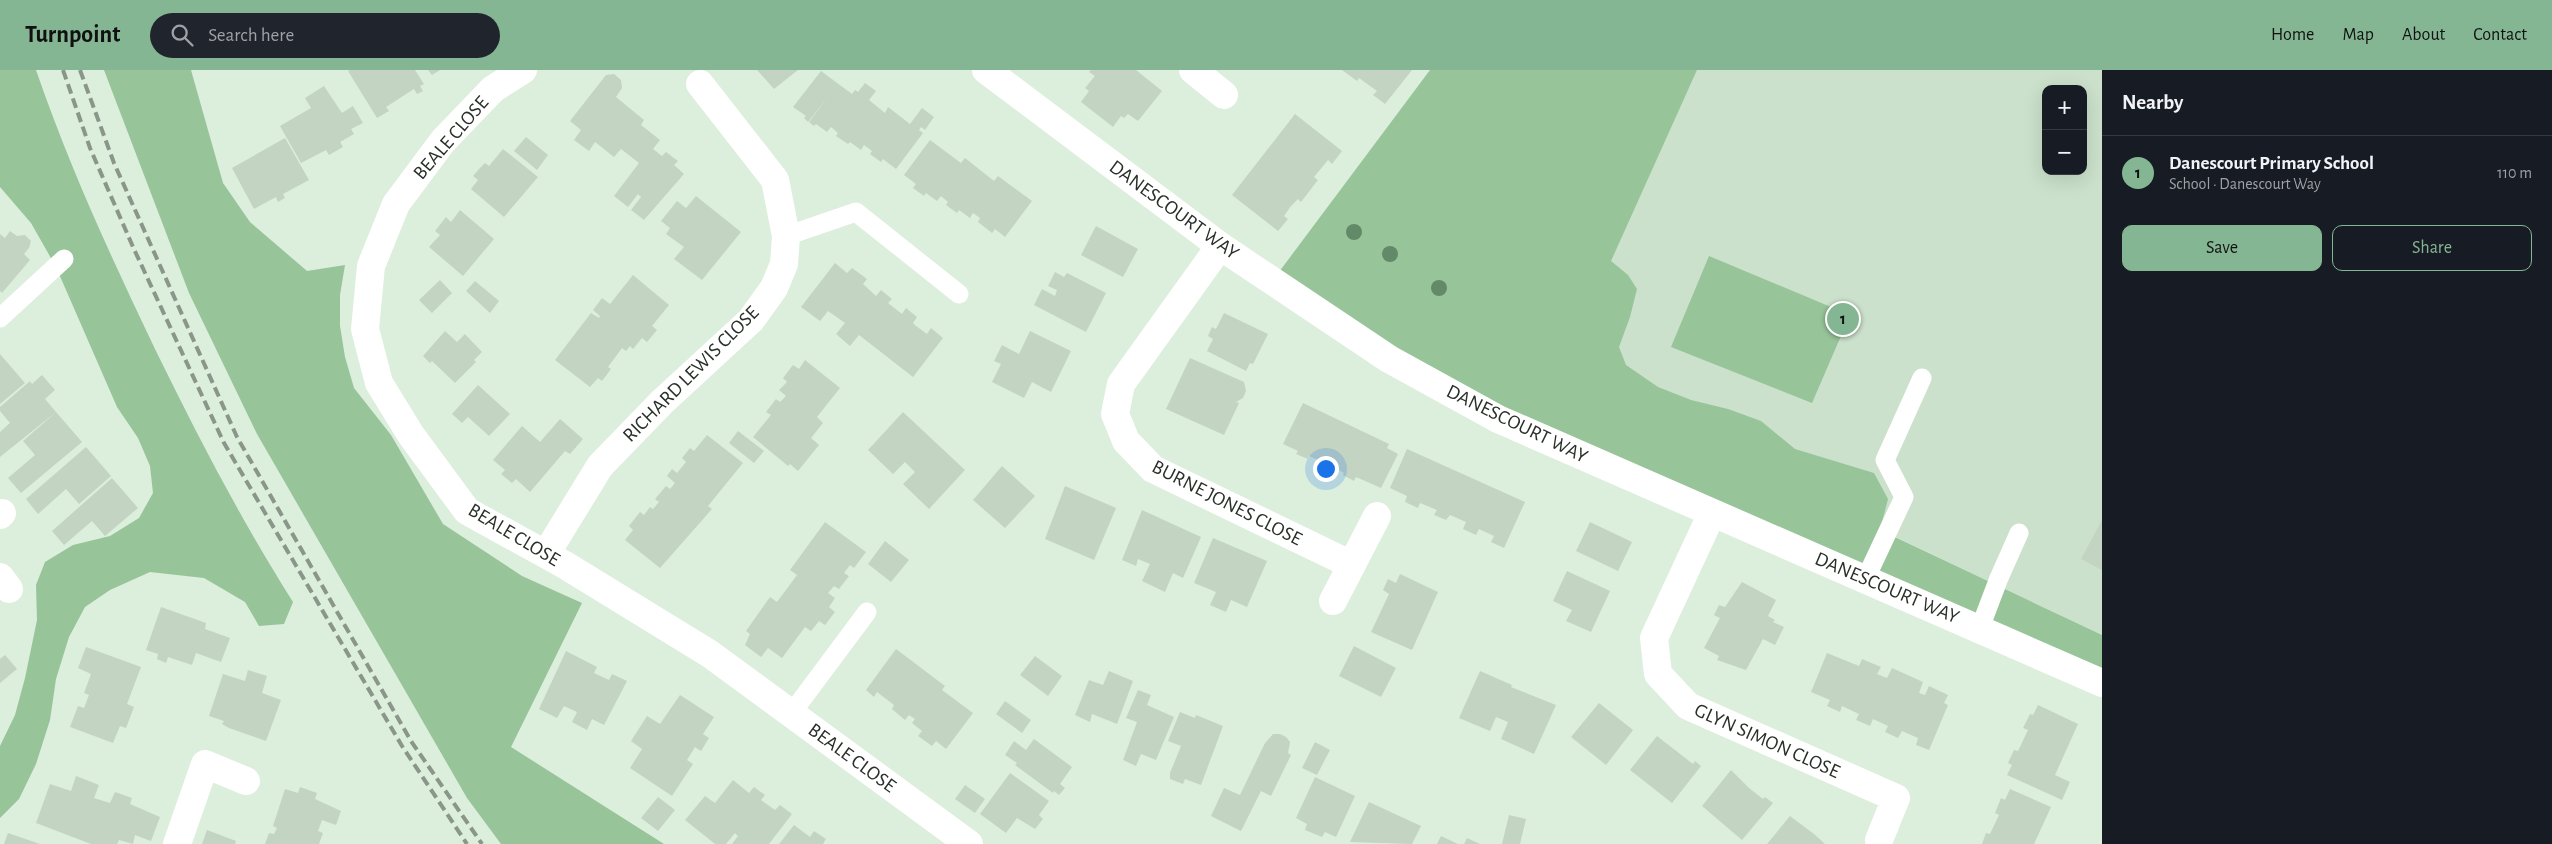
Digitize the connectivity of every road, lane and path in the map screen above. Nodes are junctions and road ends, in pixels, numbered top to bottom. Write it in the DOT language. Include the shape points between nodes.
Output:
graph roads {
  1 [pos="523,70"];
  2 [pos="986,70"];
  3 [pos="1193,70"];
  4 [pos="700,84"];
  5 [pos="1224,95"];
  6 [pos="786,236"];
  7 [pos="1220,246"];
  8 [pos="64,260"];
  9 [pos="959,294"];
  10 [pos="0,318"];
  11 [pos="1922,378"];
  12 [pos="1712,513"];
  13 [pos="1377,516"];
  14 [pos="2019,533"];
  15 [pos="546,554"];
  16 [pos="1352,565"];
  17 [pos="1865,580"];
  18 [pos="1333,601"];
  19 [pos="866,612"];
  20 [pos="1980,628"];
  21 [pos="2102,682"];
  22 [pos="791,714"];
  23 [pos="246,781"];
  24 [pos="1880,840"];
  25 [pos="177,844"];
  26 [pos="969,844"];
  1 -- 15 [label="street, BEALE CLOSE" via="493,89 442,141 396,204 371,266 365,328 379,383 467,511"];
  2 -- 7 [label="street, DANESCOURT WAY"];
  3 -- 5 [label="street"];
  4 -- 6 [label="street, RICHARD LEWIS CLOSE" via="775,180"];
  6 -- 9 [label="lane" via="856,212"];
  6 -- 15 [label="street, RICHARD LEWIS CLOSE" via="784,264 774,288 751,320 662,402 600,466"];
  7 -- 12 [label="street, DANESCOURT WAY" via="1389,359 1498,420"];
  7 -- 16 [label="street, BURNE JONES CLOSE" via="1121,384 1115,414 1126,441 1153,469"];
  8 -- 10 [label="lane"];
  11 -- 17 [label="lane" via="1885,460 1904,496"];
  12 -- 17 [label="street, DANESCOURT WAY"];
  12 -- 24 [label="street, GLYN SIMON CLOSE" via="1654,638 1658,674 1688,706 1896,798"];
  13 -- 16 [label="street"];
  14 -- 20 [label="lane"];
  15 -- 22 [label="street, BEALE CLOSE" via="710,654"];
  16 -- 18 [label="street"];
  17 -- 20 [label="street, DANESCOURT WAY"];
  19 -- 22 [label="lane"];
  20 -- 21 [label="street, DANESCOURT WAY"];
  22 -- 26 [label="street, BEALE CLOSE"];
  23 -- 25 [label="street" via="205,764"];
}
